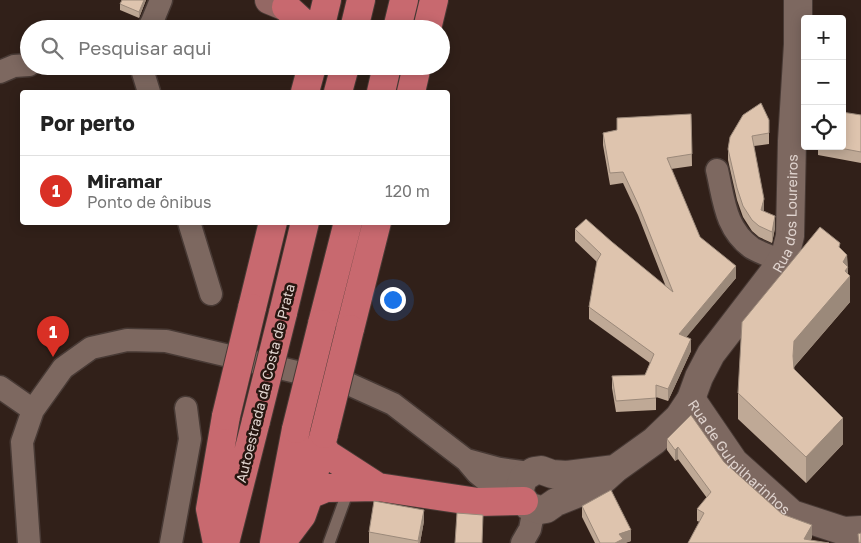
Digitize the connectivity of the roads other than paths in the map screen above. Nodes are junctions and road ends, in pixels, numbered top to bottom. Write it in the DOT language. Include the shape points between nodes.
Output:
graph roads {
  1 [pos="160,0"];
  2 [pos="327,0"];
  3 [pos="361,0"];
  4 [pos="404,0"];
  5 [pos="434,0"];
  6 [pos="798,0"];
  7 [pos="287,2"];
  8 [pos="153,20"];
  9 [pos="302,20"];
  10 [pos="322,20"];
  11 [pos="356,20"];
  12 [pos="399,20"];
  13 [pos="429,20"];
  14 [pos="20,66"];
  15 [pos="0,72"];
  16 [pos="144,75"];
  17 [pos="310,75"];
  18 [pos="343,75"];
  19 [pos="385,75"];
  20 [pos="415,75"];
  21 [pos="148,90"];
  22 [pos="306,90"];
  23 [pos="339,90"];
  24 [pos="381,90"];
  25 [pos="411,90"];
  26 [pos="717,170"];
  27 [pos="190,225"];
  28 [pos="272,225"];
  29 [pos="304,225"];
  30 [pos="347,225"];
  31 [pos="376,225"];
  32 [pos="781,261"];
  33 [pos="211,294"];
  34 [pos="0,387"];
  35 [pos="691,400"];
  36 [pos="186,408"];
  37 [pos="32,410"];
  38 [pos="323,440"];
  39 [pos="378,487"];
  40 [pos="348,488"];
  41 [pos="536,492"];
  42 [pos="309,494"];
  43 [pos="861,530"];
  44 [pos="29,543"];
  45 [pos="171,543"];
  46 [pos="217,543"];
  47 [pos="225,543"];
  48 [pos="274,543"];
  49 [pos="281,543"];
  50 [pos="329,543"];
  51 [pos="522,543"];
  1 -- 8 [label="street"];
  2 -- 10 [label="highway"];
  3 -- 11 [label="highway"];
  4 -- 12 [label="highway"];
  5 -- 13 [label="highway"];
  6 -- 32 [label="street, Rua dos Loureiros" via="790,236"];
  7 -- 9 [label="highway"];
  14 -- 15 [label="street"];
  16 -- 21 [label="street"];
  17 -- 22 [label="highway"];
  18 -- 23 [label="highway"];
  19 -- 24 [label="highway"];
  20 -- 25 [label="highway"];
  26 -- 32 [label="street" via="732,228 753,248"];
  27 -- 33 [label="street"];
  28 -- 46 [label="highway, bridge" via="226,416 210,509"];
  29 -- 47 [label="highway, Autoestrada da Costa de Prata, bridge"];
  30 -- 48 [label="highway, bridge" via="296,429"];
  31 -- 38 [label="highway, bridge"];
  32 -- 35 [label="street, Rua dos Loureiros" via="711,354"];
  34 -- 37 [label="street"];
  35 -- 41 [label="street, Rua de Gulpilharinhos" via="654,441 596,486"];
  35 -- 43 [label="street, Rua de Gulpilharinhos" via="734,462 792,514 844,531"];
  36 -- 45 [label="street" via="190,439"];
  37 -- 41 [label="street" via="63,368 90,348 127,340 166,341 350,385 393,404 466,460 500,469"];
  37 -- 44 [label="street" via="22,442"];
  38 -- 39 [label="highway" via="327,454"];
  38 -- 42 [label="highway"];
  39 -- 40 [label="highway"];
  39 -- 41 [label="highway" via="478,502"];
  40 -- 42 [label="highway" via="326,488"];
  40 -- 50 [label="lane"];
  41 -- 51 [label="street" via="530,529"];
  42 -- 49 [label="highway" via="302,515"];
}
